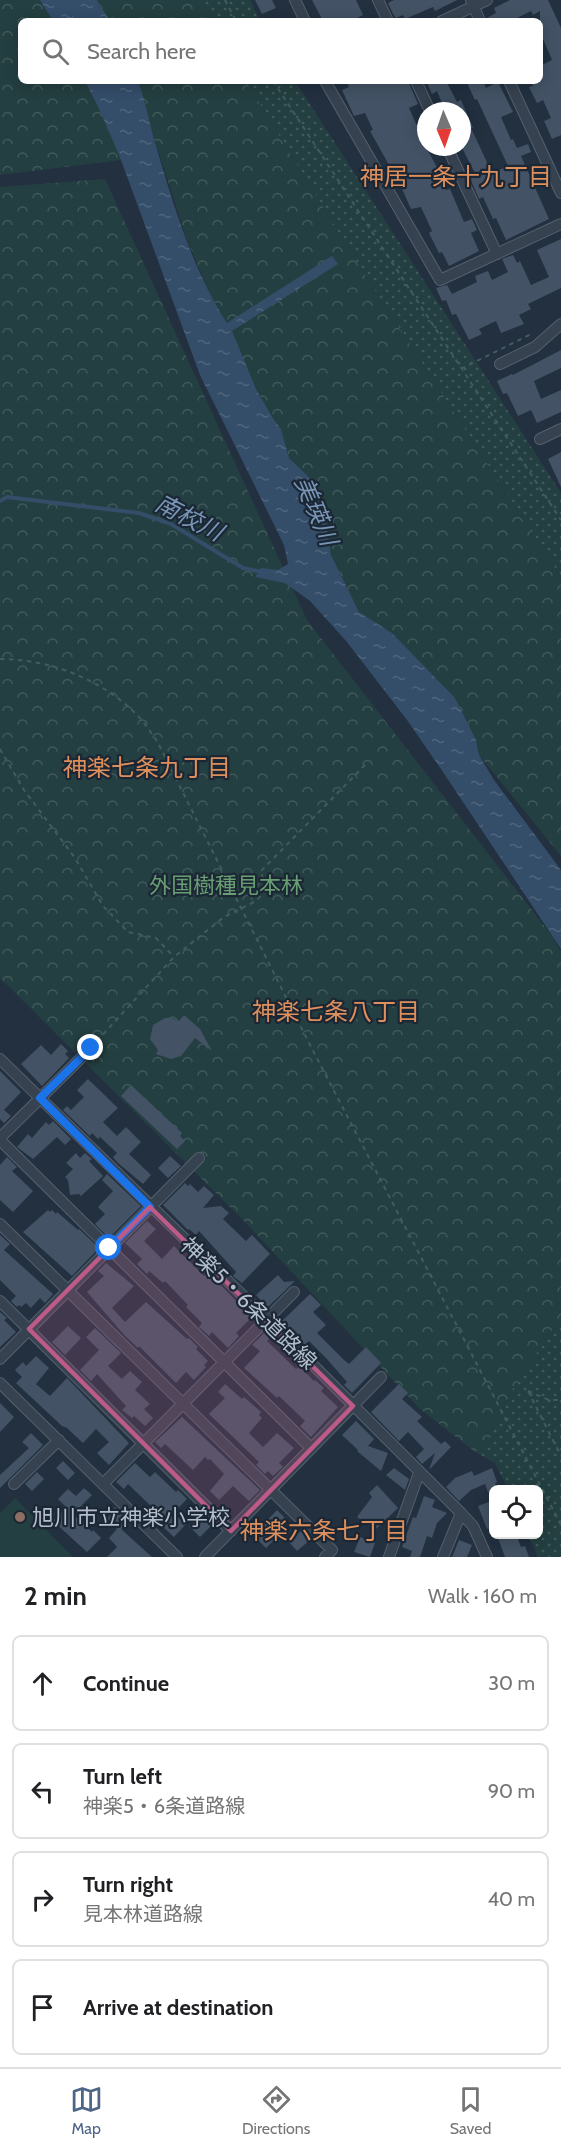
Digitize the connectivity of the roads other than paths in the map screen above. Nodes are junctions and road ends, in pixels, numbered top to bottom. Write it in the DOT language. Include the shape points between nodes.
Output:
graph roads {
  1 [pos="295,0"];
  2 [pos="378,0"];
  3 [pos="487,0"];
  4 [pos="472,3"];
  5 [pos="304,18"];
  6 [pos="387,18"];
  7 [pos="447,18"];
  8 [pos="479,18"];
  9 [pos="327,84"];
  10 [pos="417,84"];
  11 [pos="509,84"];
  12 [pos="426,102"];
  13 [pos="451,156"];
  14 [pos="561,193"];
  15 [pos="561,224"];
  16 [pos="497,254"];
  17 [pos="558,325"];
  18 [pos="500,364"];
  19 [pos="561,429"];
  20 [pos="540,439"];
  21 [pos="91,1048"];
  22 [pos="0,1059"];
  23 [pos="40,1098"];
  24 [pos="0,1139"];
  25 [pos="199,1158"];
  26 [pos="150,1207"];
  27 [pos="0,1224"];
  28 [pos="109,1248"];
  29 [pos="68,1290"];
  30 [pos="294,1292"];
  31 [pos="0,1301"];
  32 [pos="266,1318"];
  33 [pos="29,1329"];
  34 [pos="0,1359"];
  35 [pos="223,1361"];
  36 [pos="381,1377"];
  37 [pos="0,1383"];
  38 [pos="183,1403"];
  39 [pos="353,1406"];
  40 [pos="58,1440"];
  41 [pos="143,1443"];
  42 [pos="311,1448"];
  43 [pos="419,1473"];
  44 [pos="14,1484"];
  45 [pos="103,1484"];
  46 [pos="272,1490"];
  47 [pos="461,1513"];
  48 [pos="231,1531"];
  49 [pos="177,1557"];
  50 [pos="205,1557"];
  51 [pos="325,1557"];
  52 [pos="389,1557"];
  53 [pos="443,1557"];
  54 [pos="487,1557"];
  1 -- 5 [label="street"];
  2 -- 6 [label="street"];
  3 -- 4 [label="street"];
  4 -- 7 [label="street"];
  4 -- 8 [label="street"];
  9 -- 16 [label="street" via="440,280"];
  10 -- 12 [label="street"];
  11 -- 14 [label="street"];
  13 -- 16 [label="street"];
  15 -- 16 [label="street"];
  17 -- 18 [label="street" via="535,348"];
  19 -- 20 [label="street"];
  21 -- 23 [label="street"];
  22 -- 23 [label="street, 神楽5・6条道路線"];
  23 -- 24 [label="street"];
  23 -- 26 [label="street, 神楽5・6条道路線"];
  24 -- 28 [label="street"];
  25 -- 26 [label="street"];
  26 -- 28 [label="street"];
  26 -- 32 [label="street, 神楽5・6条道路線"];
  27 -- 29 [label="street"];
  28 -- 29 [label="street"];
  28 -- 35 [label="street"];
  29 -- 33 [label="street"];
  29 -- 38 [label="street"];
  30 -- 32 [label="street"];
  31 -- 33 [label="street"];
  32 -- 35 [label="street"];
  32 -- 39 [label="street, 神楽5・6条道路線"];
  33 -- 34 [label="street"];
  33 -- 41 [label="street"];
  35 -- 38 [label="street"];
  35 -- 42 [label="street"];
  36 -- 39 [label="street"];
  37 -- 40 [label="street"];
  38 -- 41 [label="street"];
  38 -- 46 [label="street"];
  39 -- 42 [label="street"];
  39 -- 43 [label="street, 神楽5・6条道路線"];
  40 -- 44 [label="street"];
  40 -- 45 [label="street"];
  41 -- 45 [label="street"];
  41 -- 48 [label="street"];
  42 -- 46 [label="street"];
  43 -- 47 [label="street, 神楽5・6条道路線"];
  43 -- 52 [label="street"];
  45 -- 49 [label="street"];
  46 -- 48 [label="street"];
  46 -- 51 [label="street" via="332,1550"];
  47 -- 53 [label="street"];
  47 -- 54 [label="street, 神楽5・6条道路線" via="473,1526"];
  48 -- 50 [label="street"];
}
